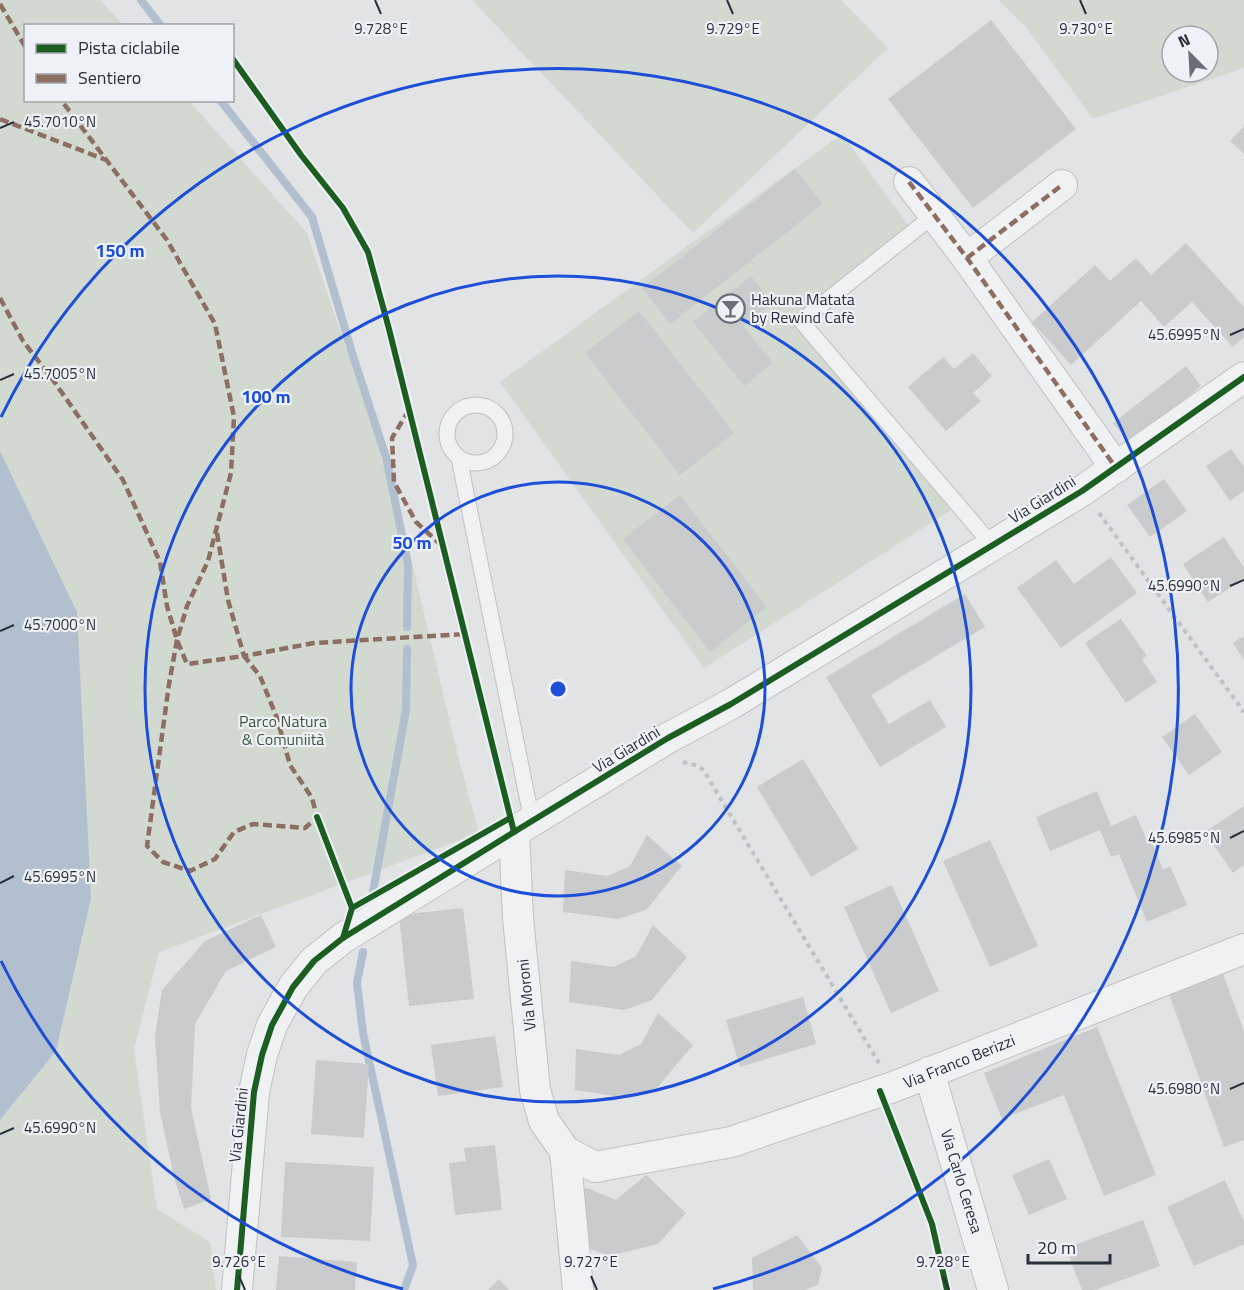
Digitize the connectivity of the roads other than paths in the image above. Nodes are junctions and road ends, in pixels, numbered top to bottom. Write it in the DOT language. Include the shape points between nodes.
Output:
graph roads {
  1 [pos="909,182"];
  2 [pos="1062,185"];
  3 [pos="934,215"];
  4 [pos="967,258"];
  5 [pos="1243,380"];
  6 [pos="459,458"];
  7 [pos="1116,468"];
  8 [pos="993,546"];
  9 [pos="523,826"];
  10 [pos="1244,949"];
  11 [pos="929,1072"];
  12 [pos="565,1151"];
  13 [pos="237,1290"];
  14 [pos="578,1290"];
  15 [pos="993,1290"];
  1 -- 3 [label="street"];
  2 -- 4 [label="street"];
  3 -- 4 [label="street"];
  3 -- 8 [label="lane" via="801,321"];
  4 -- 7 [label="street"];
  5 -- 7 [label="street, Via Giardini"];
  6 -- 9 [label="lane"];
  7 -- 8 [label="street, Via Giardini"];
  8 -- 9 [label="street, Via Giardini"];
  9 -- 12 [label="street, Via Moroni" via="518,918 535,1090 544,1121"];
  9 -- 13 [label="street, Via Giardini" via="343,938 314,962 293,987 272,1025 254,1092"];
  10 -- 11 [label="street, Via Franco Berizzi"];
  11 -- 12 [label="street, Via Franco Berizzi" via="731,1142 595,1167"];
  11 -- 15 [label="street, Via Carlo Ceresa"];
  12 -- 14 [label="street"];
}
